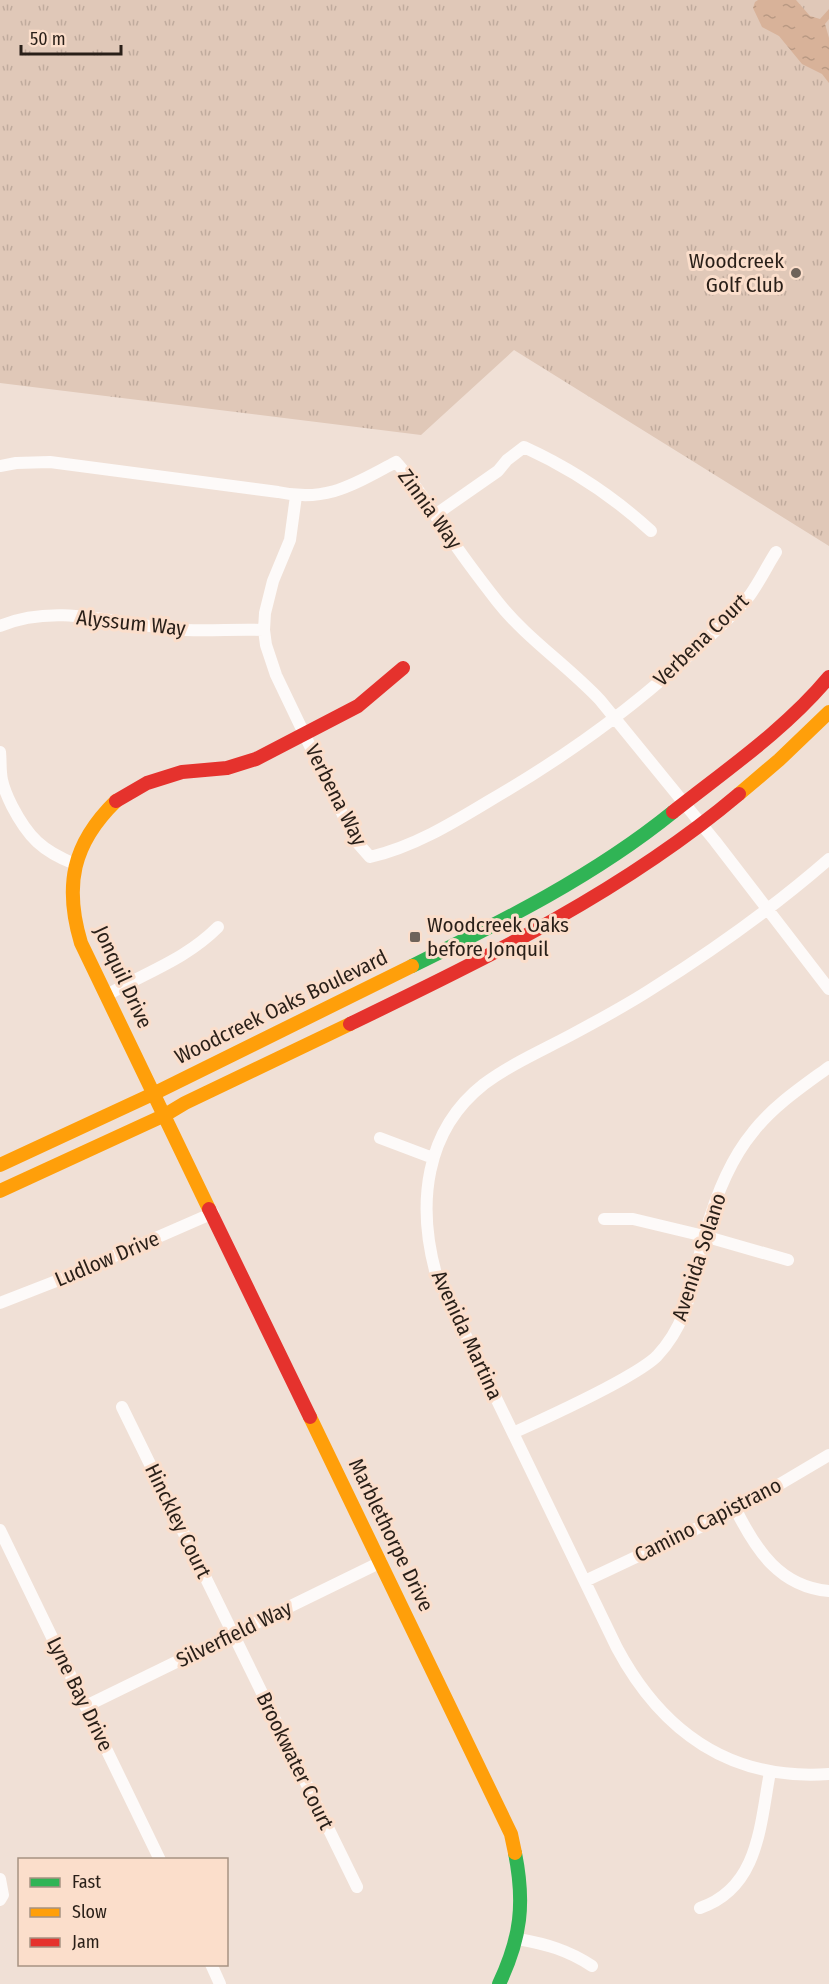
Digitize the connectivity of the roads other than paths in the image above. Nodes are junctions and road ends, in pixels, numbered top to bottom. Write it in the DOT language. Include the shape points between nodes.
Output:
graph roads {
  1 [pos="0,466"];
  2 [pos="296,496"];
  3 [pos="435,515"];
  4 [pos="651,531"];
  5 [pos="776,552"];
  6 [pos="0,626"];
  7 [pos="264,630"];
  8 [pos="403,668"];
  9 [pos="829,677"];
  10 [pos="829,712"];
  11 [pos="615,718"];
  12 [pos="304,734"];
  13 [pos="0,752"];
  14 [pos="686,804"];
  15 [pos="702,824"];
  16 [pos="829,859"];
  17 [pos="75,864"];
  18 [pos="768,909"];
  19 [pos="218,927"];
  20 [pos="829,989"];
  21 [pos="107,995"];
  22 [pos="829,1066"];
  23 [pos="154,1093"];
  24 [pos="165,1115"];
  25 [pos="380,1138"];
  26 [pos="433,1158"];
  27 [pos="0,1165"];
  28 [pos="0,1191"];
  29 [pos="213,1213"];
  30 [pos="604,1219"];
  31 [pos="704,1236"];
  32 [pos="788,1260"];
  33 [pos="0,1303"];
  34 [pos="122,1407"];
  35 [pos="513,1433"];
  36 [pos="829,1455"];
  37 [pos="736,1510"];
  38 [pos="0,1530"];
  39 [pos="381,1562"];
  40 [pos="585,1581"];
  41 [pos="829,1591"];
  42 [pos="233,1634"];
  43 [pos="87,1706"];
  44 [pos="770,1772"];
  45 [pos="829,1774"];
  46 [pos="159,1858"];
  47 [pos="0,1879"];
  48 [pos="357,1887"];
  49 [pos="0,1899"];
  50 [pos="700,1908"];
  51 [pos="518,1939"];
  52 [pos="211,1966"];
  53 [pos="592,1966"];
  54 [pos="217,1983"];
  55 [pos="499,1984"];
  1 -- 2 [label="street, Zinnia Way" via="50,462"];
  2 -- 3 [label="street, Zinnia Way" via="334,492 396,462 413,480"];
  2 -- 7 [label="street, Verbena Way" via="290,540 273,581"];
  3 -- 4 [label="street" via="498,471 524,447 615,500"];
  3 -- 11 [label="street, Zinnia Way" via="498,603 580,679"];
  5 -- 11 [label="street, Verbena Court" via="749,595 719,627"];
  6 -- 7 [label="street, Alyssum Way" via="35,615 60,615 185,630"];
  7 -- 12 [label="street, Verbena Way" via="276,675"];
  8 -- 12 [label="main road, Jonquil Drive" via="358,706"];
  9 -- 14 [label="main road, Woodcreek Oaks Boulevard" via="769,735"];
  10 -- 15 [label="main road"];
  11 -- 12 [label="street, Verbena Way" via="538,773 436,832 394,851 369,857 355,840"];
  11 -- 14 [label="street, Zinnia Way"];
  12 -- 17 [label="main road, Jonquil Drive" via="256,759 227,768 182,772 147,783 115,802 96,822"];
  13 -- 17 [label="street" via="6,793 23,828 42,847"];
  14 -- 15 [label="street, Zinnia Way"];
  14 -- 23 [label="main road, Woodcreek Oaks Boulevard" via="620,853 519,913"];
  15 -- 18 [label="street"];
  15 -- 24 [label="main road" via="609,888 506,947"];
  16 -- 18 [label="street, Avenida Martina"];
  17 -- 21 [label="main road, Jonquil Drive" via="74,919 81,944"];
  18 -- 20 [label="street"];
  18 -- 26 [label="street, Avenida Martina" via="653,988 503,1070 455,1115"];
  19 -- 21 [label="street" via="187,953"];
  21 -- 23 [label="main road, Jonquil Drive"];
  22 -- 31 [label="street, Avenida Solano" via="753,1131 732,1162"];
  23 -- 24 [label="main road, Jonquil Drive"];
  23 -- 27 [label="main road, Woodcreek Oaks Boulevard"];
  24 -- 28 [label="main road"];
  24 -- 29 [label="main road, Marblethorpe Drive"];
  25 -- 26 [label="street"];
  26 -- 35 [label="street, Avenida Martina" via="425,1205 426,1231 436,1274"];
  29 -- 33 [label="street, Ludlow Drive"];
  29 -- 39 [label="main road, Marblethorpe Drive"];
  30 -- 31 [label="street" via="633,1219"];
  31 -- 32 [label="street"];
  31 -- 35 [label="street, Avenida Solano" via="686,1312 656,1357 608,1388"];
  34 -- 42 [label="street, Hinckley Court"];
  35 -- 40 [label="street, Avenida Martina"];
  36 -- 37 [label="street, Camino Capistrano"];
  37 -- 40 [label="street, Camino Capistrano"];
  37 -- 41 [label="street" via="767,1562 790,1579 815,1590"];
  38 -- 43 [label="street, Lyne Bay Drive"];
  39 -- 42 [label="street, Silverfield Way"];
  39 -- 51 [label="main road, Marblethorpe Drive" via="511,1834 521,1884"];
  40 -- 44 [label="street, Avenida Martina" via="630,1672 663,1713 707,1747 751,1768"];
  42 -- 43 [label="street, Silverfield Way"];
  42 -- 48 [label="street, Brookwater Court"];
  43 -- 46 [label="street, Lyne Bay Drive"];
  44 -- 45 [label="street, Avenida Martina"];
  44 -- 50 [label="street" via="748,1868 729,1892"];
  47 -- 49 [label="street"];
  51 -- 53 [label="street" via="555,1946"];
  51 -- 55 [label="main road, Marblethorpe Drive"];
  52 -- 54 [label="street"];
}
